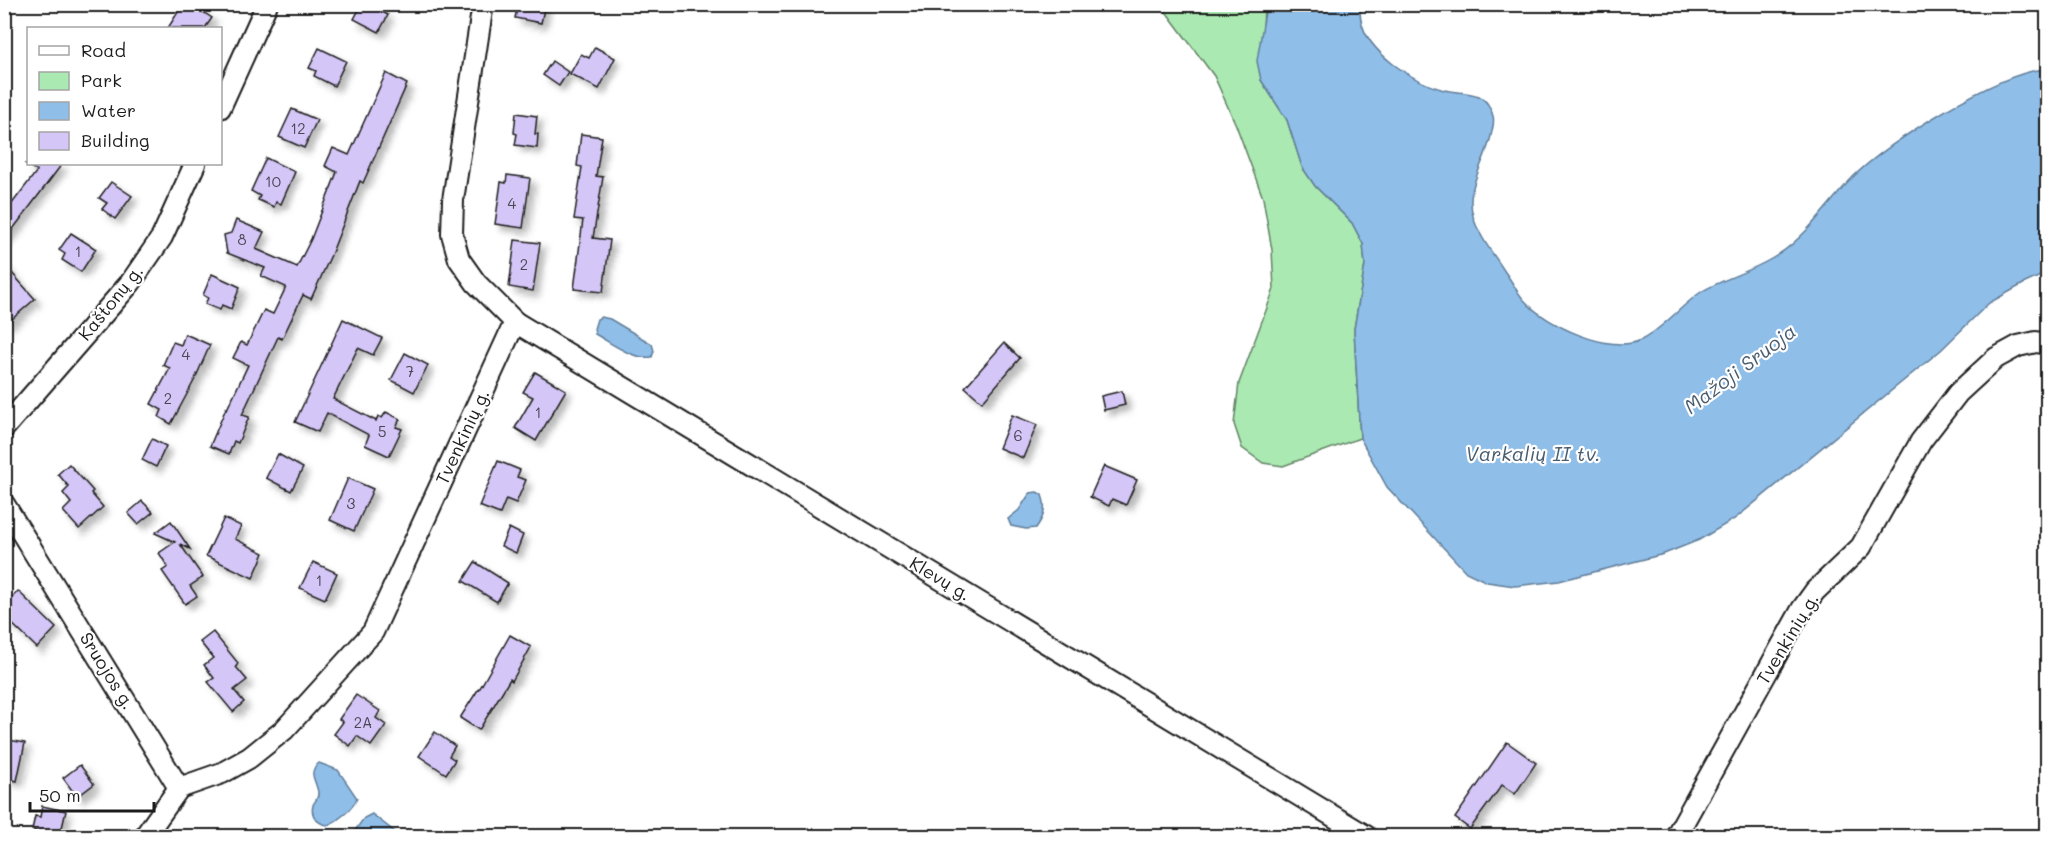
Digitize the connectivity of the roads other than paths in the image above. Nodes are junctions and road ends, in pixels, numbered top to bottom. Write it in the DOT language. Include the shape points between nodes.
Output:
graph roads {
  1 [pos="267,4"];
  2 [pos="483,4"];
  3 [pos="222,104"];
  4 [pos="195,165"];
  5 [pos="514,322"];
  6 [pos="2048,344"];
  7 [pos="4,428"];
  8 [pos="4,504"];
  9 [pos="179,788"];
  10 [pos="145,837"];
  11 [pos="1366,837"];
  12 [pos="1676,837"];
  1 -- 3 [label="street"];
  2 -- 5 [label="street" via="453,200 452,234 459,259"];
  4 -- 7 [label="street, Kaštonų g." via="162,237 131,282"];
  5 -- 9 [label="street, Tvenkinių g." via="374,632 284,730 249,758 222,773"];
  5 -- 11 [label="street, Klevų g."];
  6 -- 12 [label="street, Tvenkinių g." via="2018,346 1996,358 1958,393 1921,441 1861,547 1802,609"];
  8 -- 9 [label="street, Sruojos g."];
  9 -- 10 [label="street"];
}
